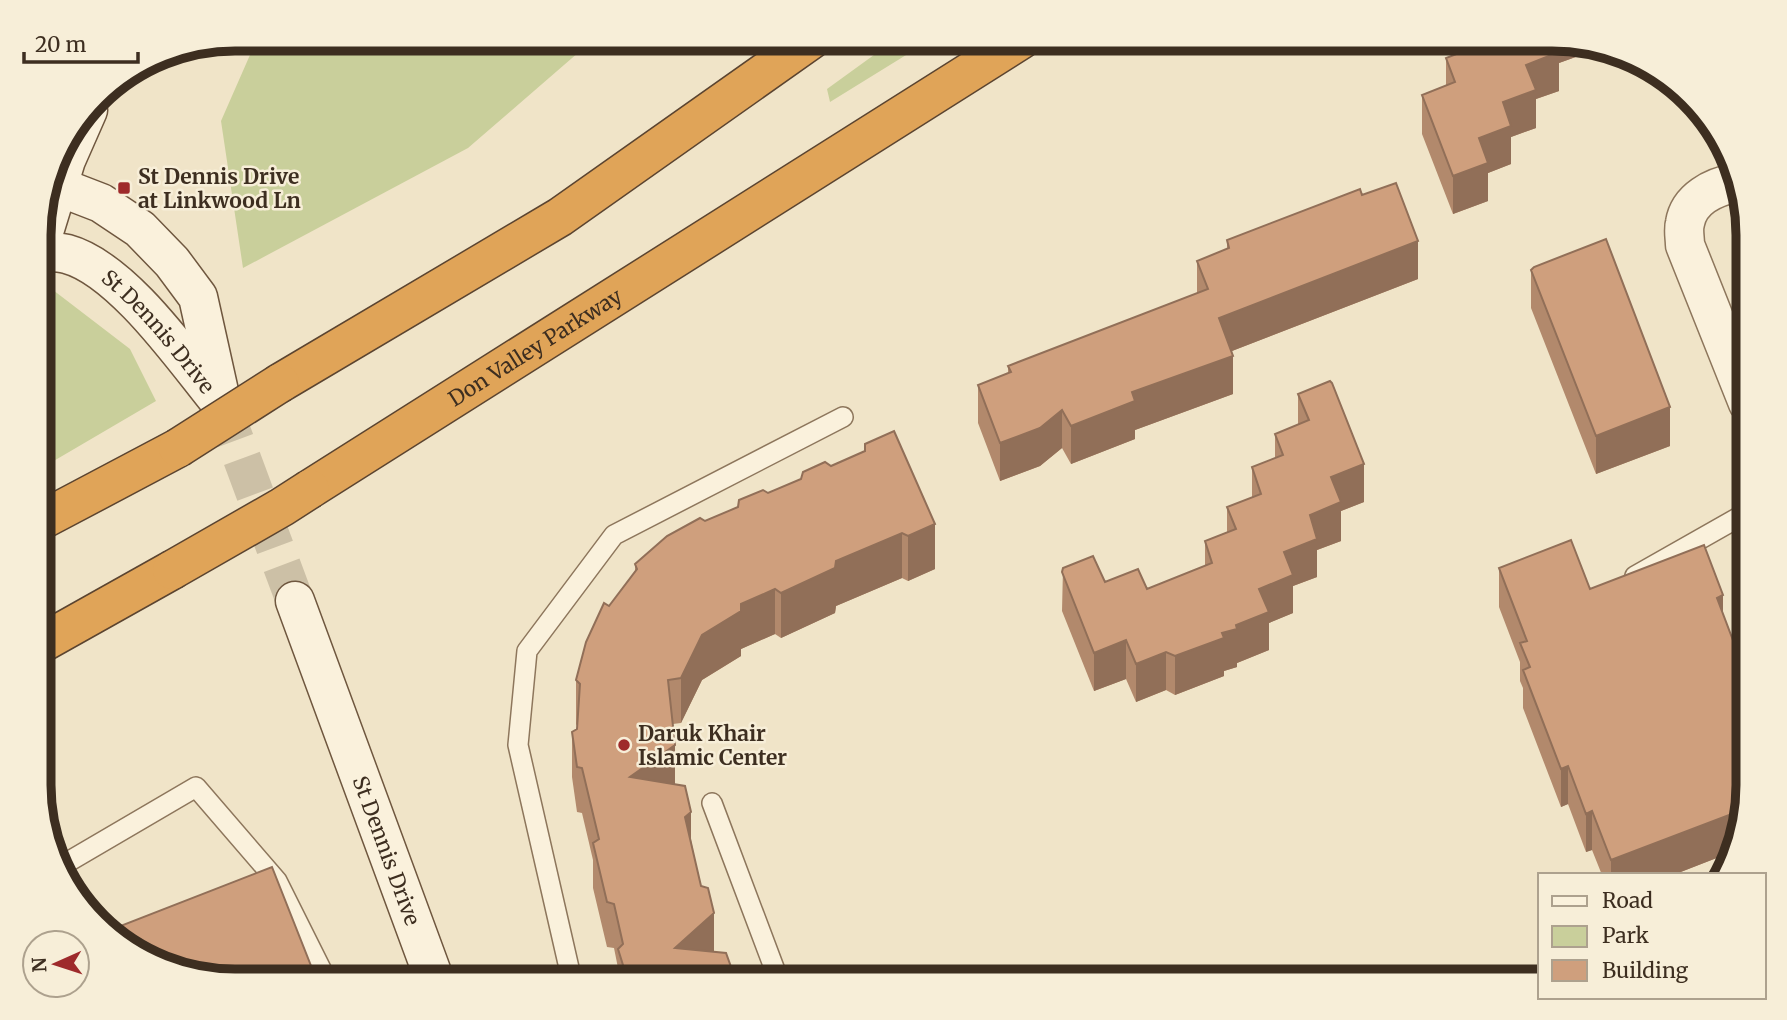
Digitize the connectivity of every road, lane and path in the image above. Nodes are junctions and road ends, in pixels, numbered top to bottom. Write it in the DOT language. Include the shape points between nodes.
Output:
graph roads {
  1 [pos="794,51"];
  2 [pos="1001,51"];
  3 [pos="1729,185"];
  4 [pos="57,188"];
  5 [pos="51,252"];
  6 [pos="1736,373"];
  7 [pos="843,417"];
  8 [pos="51,515"];
  9 [pos="1736,519"];
  10 [pos="1625,581"];
  11 [pos="295,601"];
  12 [pos="51,638"];
  13 [pos="712,803"];
  14 [pos="68,862"];
  15 [pos="321,969"];
  16 [pos="431,969"];
  17 [pos="569,969"];
  18 [pos="774,969"];
  1 -- 8 [label="highway, bridge" via="560,217 178,448"];
  2 -- 12 [label="highway, Don Valley Parkway, bridge" via="282,507"];
  3 -- 6 [label="street" via="1711,190 1692,204 1685,222 1685,246"];
  4 -- 5 [label="street, St Dennis Drive" via="101,203 140,229 178,270 198,297 222,405 128,293 68,254"];
  7 -- 17 [label="lane" via="614,535 527,651 517,745"];
  9 -- 10 [label="lane"];
  11 -- 16 [label="street, St Dennis Drive"];
  13 -- 18 [label="lane"];
  14 -- 15 [label="lane" via="196,787 277,881"];
}
